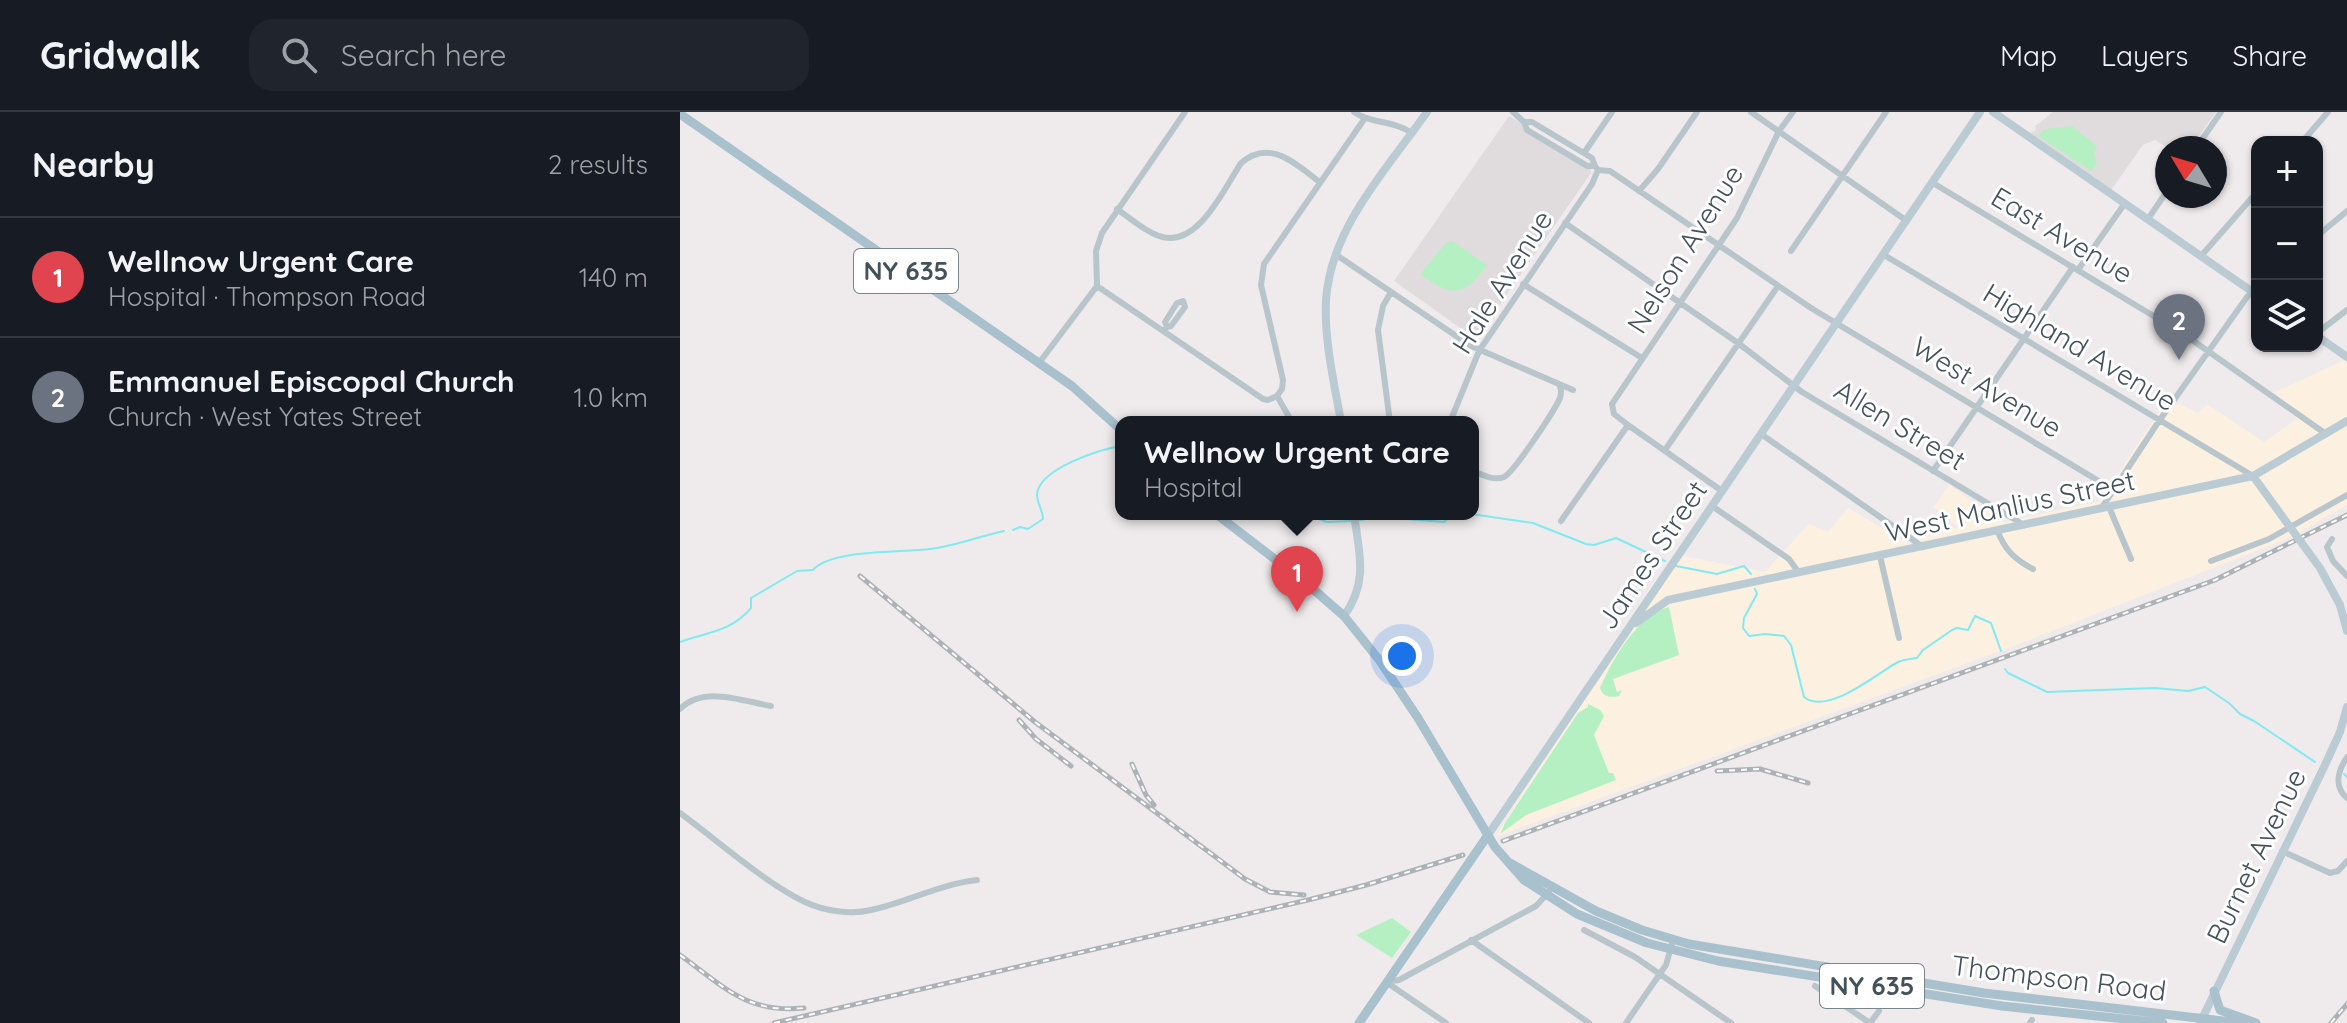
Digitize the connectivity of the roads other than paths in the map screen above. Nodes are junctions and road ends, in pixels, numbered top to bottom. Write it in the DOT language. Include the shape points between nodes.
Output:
graph roads {
  1 [pos="1185,112"];
  2 [pos="1354,112"];
  3 [pos="1427,112"];
  4 [pos="1514,112"];
  5 [pos="1612,112"];
  6 [pos="1697,112"];
  7 [pos="1751,112"];
  8 [pos="1793,112"];
  9 [pos="1886,112"];
  10 [pos="1980,112"];
  11 [pos="1993,112"];
  12 [pos="2221,112"];
  13 [pos="2328,112"];
  14 [pos="680,114"];
  15 [pos="1365,118"];
  16 [pos="1524,122"];
  17 [pos="1779,131"];
  18 [pos="1412,133"];
  19 [pos="2204,136"];
  20 [pos="2307,136"];
  21 [pos="1584,153"];
  22 [pos="1597,168"];
  23 [pos="1843,176"];
  24 [pos="1320,182"];
  25 [pos="1933,183"];
  26 [pos="1639,191"];
  27 [pos="2251,199"];
  28 [pos="2125,203"];
  29 [pos="2155,208"];
  30 [pos="1117,209"];
  31 [pos="2347,211"];
  32 [pos="2148,219"];
  33 [pos="1907,221"];
  34 [pos="1565,223"];
  35 [pos="2323,231"];
  36 [pos="1720,246"];
  37 [pos="1791,251"];
  38 [pos="1335,254"];
  39 [pos="1884,255"];
  40 [pos="2201,256"];
  41 [pos="2076,268"];
  42 [pos="1523,284"];
  43 [pos="1097,286"];
  44 [pos="1778,286"];
  45 [pos="2251,288"];
  46 [pos="1391,292"];
  47 [pos="2251,296"];
  48 [pos="1681,303"];
  49 [pos="2347,310"];
  50 [pos="1838,323"];
  51 [pos="2323,330"];
  52 [pos="2024,339"];
  53 [pos="2323,339"];
  54 [pos="1738,343"];
  55 [pos="2209,350"];
  56 [pos="1479,351"];
  57 [pos="2347,357"];
  58 [pos="1642,358"];
  59 [pos="1039,363"];
  60 [pos="1560,385"];
  61 [pos="1795,386"];
  62 [pos="1573,390"];
  63 [pos="1277,396"];
  64 [pos="1977,406"];
  65 [pos="1289,416"];
  66 [pos="1340,416"];
  67 [pos="1389,416"];
  68 [pos="1452,416"];
  69 [pos="2159,421"];
  70 [pos="2347,421"];
  71 [pos="1115,425"];
  72 [pos="1628,425"];
  73 [pos="1761,434"];
  74 [pos="2326,434"];
  75 [pos="1665,450"];
  76 [pos="1933,471"];
  77 [pos="1479,473"];
  78 [pos="2253,476"];
  79 [pos="2112,489"];
  80 [pos="1722,491"];
  81 [pos="2347,495"];
  82 [pos="1712,506"];
  83 [pos="2105,508"];
  84 [pos="1224,520"];
  85 [pos="1355,520"];
  86 [pos="1561,521"];
  87 [pos="2024,525"];
  88 [pos="1997,530"];
  89 [pos="2332,539"];
  90 [pos="1923,547"];
  91 [pos="1880,556"];
  92 [pos="2131,559"];
  93 [pos="2211,561"];
  94 [pos="2033,569"];
  95 [pos="1799,573"];
  96 [pos="2347,576"];
  97 [pos="1649,597"];
  98 [pos="1668,600"];
  99 [pos="1344,616"];
  100 [pos="1627,631"];
  101 [pos="2347,631"];
  102 [pos="1899,638"];
  103 [pos="771,706"];
  104 [pos="2347,707"];
  105 [pos="680,709"];
  106 [pos="2347,757"];
  107 [pos="2347,798"];
  108 [pos="680,813"];
  109 [pos="1488,835"];
  110 [pos="2282,851"];
  111 [pos="2347,861"];
  112 [pos="977,880"];
  113 [pos="1549,892"];
  114 [pos="1584,930"];
  115 [pos="1471,940"];
  116 [pos="1672,945"];
  117 [pos="1659,975"];
  118 [pos="1386,982"];
  119 [pos="1815,986"];
  120 [pos="2214,991"];
  121 [pos="1879,1011"];
  122 [pos="2201,1021"];
  123 [pos="1360,1022"];
  124 [pos="1446,1023"];
  125 [pos="1589,1023"];
  126 [pos="1626,1023"];
  127 [pos="1731,1023"];
  128 [pos="1870,1023"];
  129 [pos="2163,1023"];
  130 [pos="2240,1023"];
  131 [pos="2256,1023"];
  1 -- 30 [label="street"];
  2 -- 15 [label="street"];
  3 -- 18 [label="street"];
  4 -- 16 [label="street"];
  5 -- 21 [label="street"];
  6 -- 26 [label="street"];
  7 -- 17 [label="street"];
  8 -- 17 [label="street, Nelson Avenue"];
  9 -- 23 [label="street"];
  10 -- 25 [label="street, James Street"];
  11 -- 28 [label="street"];
  12 -- 19 [label="street"];
  13 -- 20 [label="street"];
  14 -- 59 [label="main road, NY 635"];
  15 -- 18 [label="street" via="1394,123"];
  15 -- 24 [label="street"];
  16 -- 21 [label="street"];
  16 -- 22 [label="street, West Avenue" via="1527,130"];
  17 -- 23 [label="street"];
  17 -- 36 [label="street, Nelson Avenue"];
  18 -- 38 [label="street" via="1355,215"];
  21 -- 22 [label="street"];
  22 -- 26 [label="street, West Avenue"];
  22 -- 34 [label="street, Hale Avenue"];
  23 -- 33 [label="street"];
  23 -- 37 [label="street"];
  24 -- 30 [label="street" via="1267,151 1241,163 1188,235 1161,237"];
  24 -- 63 [label="street" via="1261,275 1283,380"];
  25 -- 33 [label="street, James Street"];
  25 -- 41 [label="street, East Avenue"];
  26 -- 36 [label="street, West Avenue"];
  27 -- 40 [label="street"];
  28 -- 32 [label="street"];
  28 -- 41 [label="street"];
  29 -- 32 [label="street"];
  30 -- 43 [label="street" via="1096,251"];
  31 -- 35 [label="street"];
  32 -- 40 [label="street"];
  33 -- 39 [label="street, James Street"];
  34 -- 42 [label="street, Hale Avenue"];
  34 -- 48 [label="street, Allen Street"];
  36 -- 44 [label="street, West Avenue"];
  36 -- 48 [label="street, Nelson Avenue"];
  38 -- 46 [label="street"];
  38 -- 66 [label="street" via="1326,313"];
  39 -- 50 [label="street, James Street"];
  39 -- 52 [label="street, Highland Avenue"];
  40 -- 45 [label="street"];
  41 -- 52 [label="street"];
  41 -- 55 [label="street, East Avenue"];
  42 -- 56 [label="street, Hale Avenue"];
  42 -- 58 [label="street"];
  43 -- 59 [label="street"];
  43 -- 63 [label="street" via="1263,399"];
  44 -- 50 [label="street, West Avenue"];
  44 -- 54 [label="street"];
  46 -- 56 [label="street"];
  46 -- 67 [label="street" via="1378,330"];
  47 -- 55 [label="street"];
  48 -- 54 [label="street, Allen Street"];
  48 -- 58 [label="street, Nelson Avenue"];
  49 -- 51 [label="street"];
  50 -- 61 [label="street, James Street"];
  50 -- 64 [label="street, West Avenue"];
  52 -- 64 [label="street"];
  52 -- 69 [label="street, Highland Avenue"];
  53 -- 57 [label="street"];
  54 -- 61 [label="street, Allen Street"];
  54 -- 75 [label="street"];
  55 -- 69 [label="street"];
  55 -- 74 [label="street, East Avenue"];
  56 -- 60 [label="street"];
  56 -- 68 [label="street, Hale Avenue"];
  58 -- 72 [label="street, Nelson Avenue" via="1612,408"];
  59 -- 71 [label="main road, NY 635"];
  60 -- 62 [label="street"];
  60 -- 77 [label="street" via="1552,412 1512,469 1501,478"];
  61 -- 73 [label="street, James Street"];
  61 -- 76 [label="street, Allen Street"];
  63 -- 65 [label="street"];
  64 -- 76 [label="street"];
  64 -- 79 [label="street, West Avenue"];
  69 -- 78 [label="street, Highland Avenue"];
  69 -- 79 [label="street"];
  70 -- 74 [label="street, West Manlius Street"];
  72 -- 75 [label="street"];
  72 -- 86 [label="street"];
  73 -- 80 [label="street, James Street"];
  73 -- 90 [label="street"];
  74 -- 78 [label="street, West Manlius Street"];
  75 -- 80 [label="street"];
  76 -- 87 [label="street, Allen Street"];
  78 -- 83 [label="street, West Manlius Street"];
  78 -- 101 [label="street, bridge" via="2320,568"];
  79 -- 83 [label="street"];
  80 -- 82 [label="street, James Street"];
  81 -- 93 [label="street" via="2269,539"];
  82 -- 95 [label="street" via="1789,559"];
  82 -- 97 [label="street, James Street"];
  83 -- 87 [label="street, West Manlius Street"];
  83 -- 92 [label="street"];
  84 -- 99 [label="main road, Thompson Road / NY 635"];
  85 -- 99 [label="street" via="1360,585"];
  87 -- 88 [label="street, West Manlius Street"];
  88 -- 90 [label="street, West Manlius Street"];
  88 -- 94 [label="street" via="2008,552"];
  89 -- 96 [label="street" via="2328,554"];
  90 -- 91 [label="street, West Manlius Street"];
  91 -- 95 [label="street, West Manlius Street"];
  91 -- 102 [label="street"];
  95 -- 98 [label="street, West Manlius Street"];
  97 -- 98 [label="street, West Manlius Street"];
  97 -- 100 [label="street, James Street"];
  98 -- 100 [label="street, West Manlius Street"];
  99 -- 109 [label="main road, Thompson Road / NY 635" via="1418,718"];
  100 -- 109 [label="street, James Street"];
  103 -- 105 [label="street" via="703,696"];
  104 -- 110 [label="street, Burnet Avenue"];
  106 -- 107 [label="street" via="2339,773 2339,790"];
  108 -- 112 [label="street" via="782,888 823,908 870,911 951,883"];
  109 -- 113 [label="main road, Thompson Road / NY 635" via="1516,873"];
  109 -- 118 [label="main road, James Street"];
  110 -- 111 [label="street" via="2330,873"];
  110 -- 120 [label="street, Burnet Avenue"];
  113 -- 115 [label="street" via="1536,906"];
  113 -- 116 [label="main road, Thompson Road / NY 635" via="1592,921"];
  114 -- 117 [label="street"];
  115 -- 118 [label="street"];
  115 -- 125 [label="street"];
  116 -- 117 [label="street"];
  116 -- 122 [label="main road, Thompson Road / NY 635"];
  116 -- 129 [label="main road, Thompson Road / NY 635" via="1958,1000"];
  117 -- 126 [label="street"];
  117 -- 127 [label="street"];
  118 -- 123 [label="main road, James Street"];
  118 -- 124 [label="street"];
  119 -- 128 [label="street"];
  120 -- 122 [label="street, Burnet Avenue"];
  120 -- 131 [label="main road" via="2220,1010"];
  121 -- 128 [label="street"];
  122 -- 130 [label="main road, Thompson Road / NY 635"];
}
